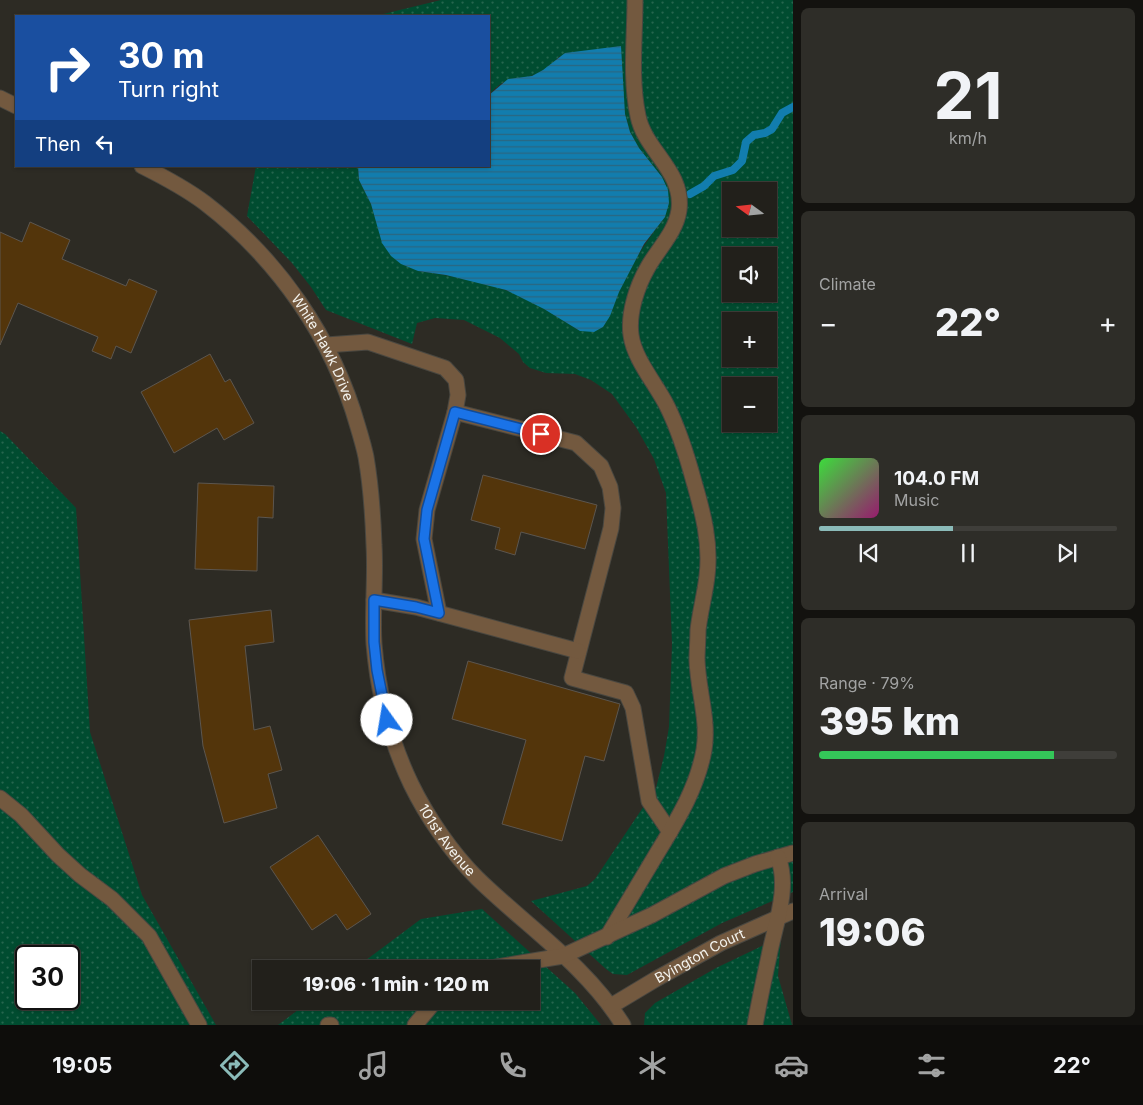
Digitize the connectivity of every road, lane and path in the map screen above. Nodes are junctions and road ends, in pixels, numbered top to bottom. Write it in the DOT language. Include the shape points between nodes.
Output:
graph roads {
  1 [pos="635,0"];
  2 [pos="0,98"];
  3 [pos="15,106"];
  4 [pos="144,167"];
  5 [pos="326,345"];
  6 [pos="455,412"];
  7 [pos="374,600"];
  8 [pos="439,613"];
  9 [pos="578,651"];
  10 [pos="0,798"];
  11 [pos="670,832"];
  12 [pos="786,855"];
  13 [pos="793,911"];
  14 [pos="779,918"];
  15 [pos="607,937"];
  16 [pos="564,956"];
  17 [pos="540,960"];
  18 [pos="611,1006"];
  19 [pos="428,1010"];
  20 [pos="199,1025"];
  21 [pos="415,1025"];
  22 [pos="623,1025"];
  23 [pos="755,1025"];
  1 -- 11 [label="street" via="634,89 638,116 674,178 679,193 679,211 672,230 647,268 637,292 631,312 631,335 637,354 679,432 695,483 709,548 697,662 706,724 704,750 693,790"];
  2 -- 3 [label="street"];
  4 -- 5 [label="street, White Hawk Drive" via="204,203 238,232 274,270"];
  5 -- 6 [label="street" via="368,342 445,368 456,380"];
  5 -- 7 [label="street, White Hawk Drive" via="350,398 366,455 375,550"];
  6 -- 8 [label="street" via="427,510 424,539"];
  6 -- 9 [label="street" via="576,443 601,466 610,487 611,528"];
  7 -- 8 [label="street"];
  7 -- 16 [label="street, 101st Avenue" via="378,683 397,753 413,788 440,833 476,876"];
  8 -- 9 [label="street"];
  9 -- 11 [label="street" via="572,678 626,693 633,708 650,801"];
  10 -- 20 [label="street" via="149,936"];
  11 -- 15 [label="street"];
  12 -- 14 [label="street" via="782,865"];
  12 -- 15 [label="street" via="724,876"];
  13 -- 14 [label="street, Byington Court"];
  14 -- 18 [label="street, Byington Court" via="722,943"];
  14 -- 23 [label="street"];
  15 -- 16 [label="street"];
  16 -- 17 [label="street"];
  16 -- 18 [label="street, 101st Avenue"];
  18 -- 22 [label="street, 101st Avenue"];
  19 -- 21 [label="street"];
}
